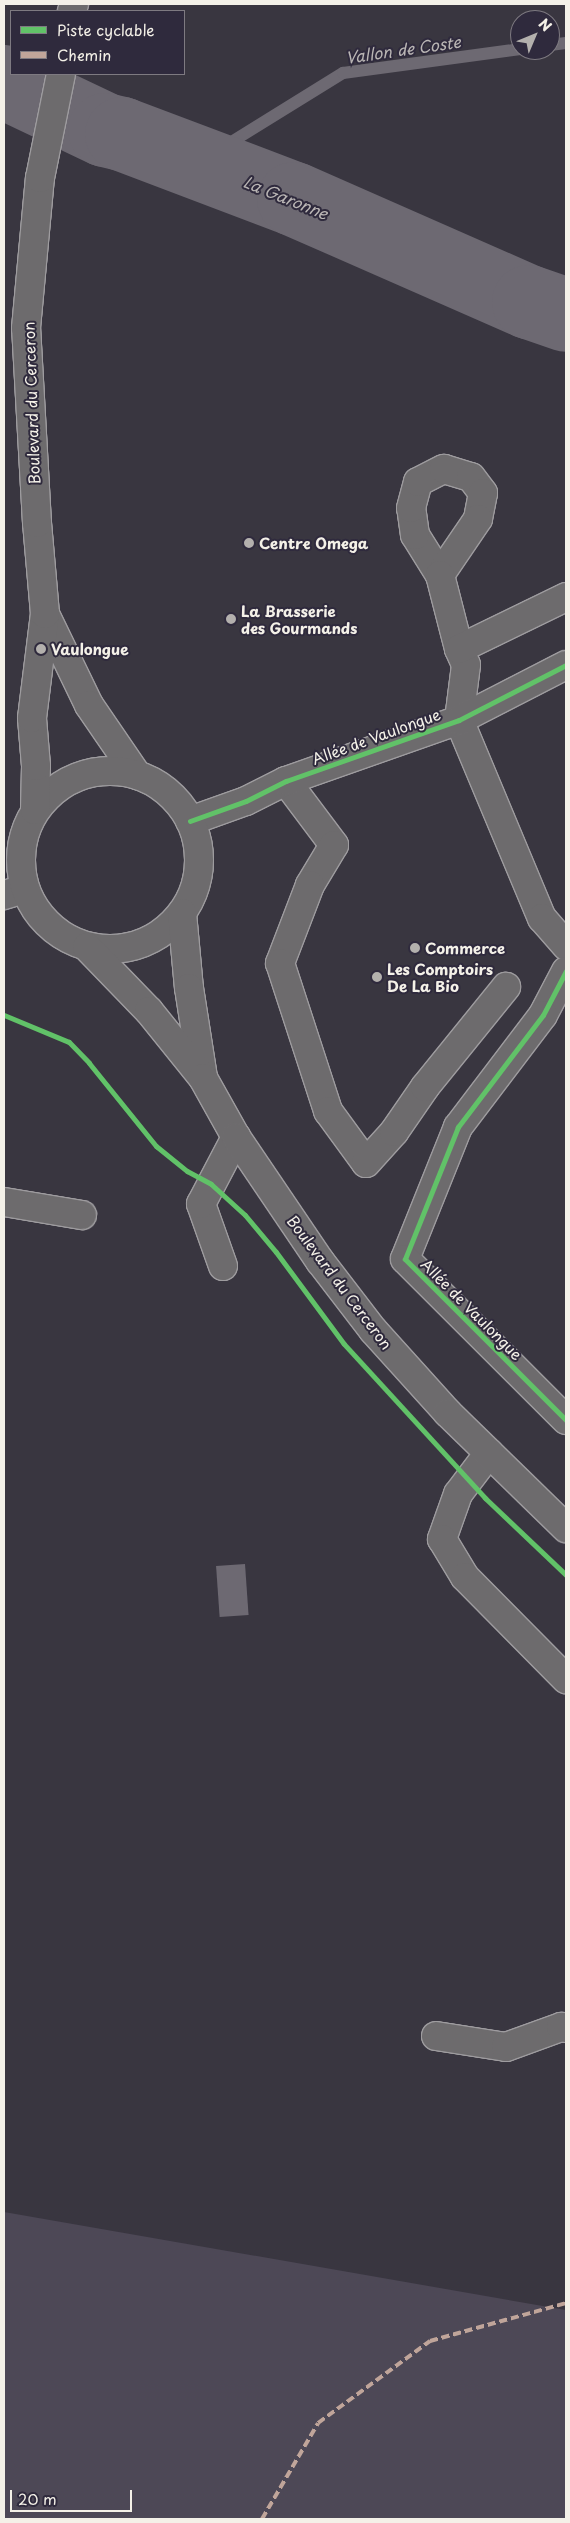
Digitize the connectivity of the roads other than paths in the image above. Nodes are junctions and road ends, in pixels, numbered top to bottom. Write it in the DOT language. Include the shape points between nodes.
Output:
graph roads {
  1 [pos="61,75"];
  2 [pos="440,574"];
  3 [pos="566,597"];
  4 [pos="45,614"];
  5 [pos="460,649"];
  6 [pos="566,665"];
  7 [pos="459,720"];
  8 [pos="137,775"];
  9 [pos="286,781"];
  10 [pos="35,810"];
  11 [pos="190,821"];
  12 [pos="14,892"];
  13 [pos="182,913"];
  14 [pos="566,946"];
  15 [pos="87,947"];
  16 [pos="566,971"];
  17 [pos="506,987"];
  18 [pos="204,1078"];
  19 [pos="236,1138"];
  20 [pos="4,1202"];
  21 [pos="82,1215"];
  22 [pos="223,1266"];
  23 [pos="566,1420"];
  24 [pos="488,1453"];
  25 [pos="566,1528"];
  26 [pos="566,1679"];
  27 [pos="566,2028"];
  28 [pos="436,2036"];
  1 -- 4 [label="main road, Boulevard du Cerceron" via="40,178 26,328"];
  2 -- 5 [label="main road"];
  3 -- 5 [label="main road"];
  4 -- 8 [label="main road, Boulevard du Cerceron" via="89,705"];
  4 -- 10 [label="main road, Boulevard du Cerceron" via="32,718"];
  5 -- 7 [label="main road" via="466,665"];
  6 -- 7 [label="main road, Allée de Vaulongue"];
  7 -- 9 [label="main road, Allée de Vaulongue"];
  7 -- 14 [label="main road, Allée de Vaulongue" via="542,918"];
  8 -- 10 [label="main road" via="108,770 80,775 54,789"];
  8 -- 11 [label="main road" via="159,785 177,800"];
  9 -- 11 [label="main road, Allée de Vaulongue" via="246,801"];
  9 -- 17 [label="main road" via="334,845 310,885 280,963 328,1111 366,1163 394,1132"];
  10 -- 12 [label="main road" via="23,834"];
  11 -- 13 [label="main road" via="198,844 199,868 194,892"];
  12 -- 15 [label="main road" via="60,935"];
  13 -- 15 [label="main road" via="163,932 140,945 114,950"];
  13 -- 18 [label="main road, Boulevard du Cerceron" via="189,988"];
  15 -- 18 [label="main road, Boulevard du Cerceron" via="149,1011"];
  16 -- 23 [label="main road, Allée de Vaulongue" via="543,1015 458,1127 405,1259"];
  18 -- 19 [label="main road, Boulevard du Cerceron"];
  19 -- 22 [label="main road" via="201,1204"];
  19 -- 24 [label="main road, Boulevard du Cerceron" via="320,1261 373,1330"];
  20 -- 21 [label="main road"];
  24 -- 25 [label="main road, Boulevard du Cerceron"];
  24 -- 26 [label="main road" via="458,1494 442,1539 464,1578"];
  27 -- 28 [label="main road" via="506,2047"];
}
